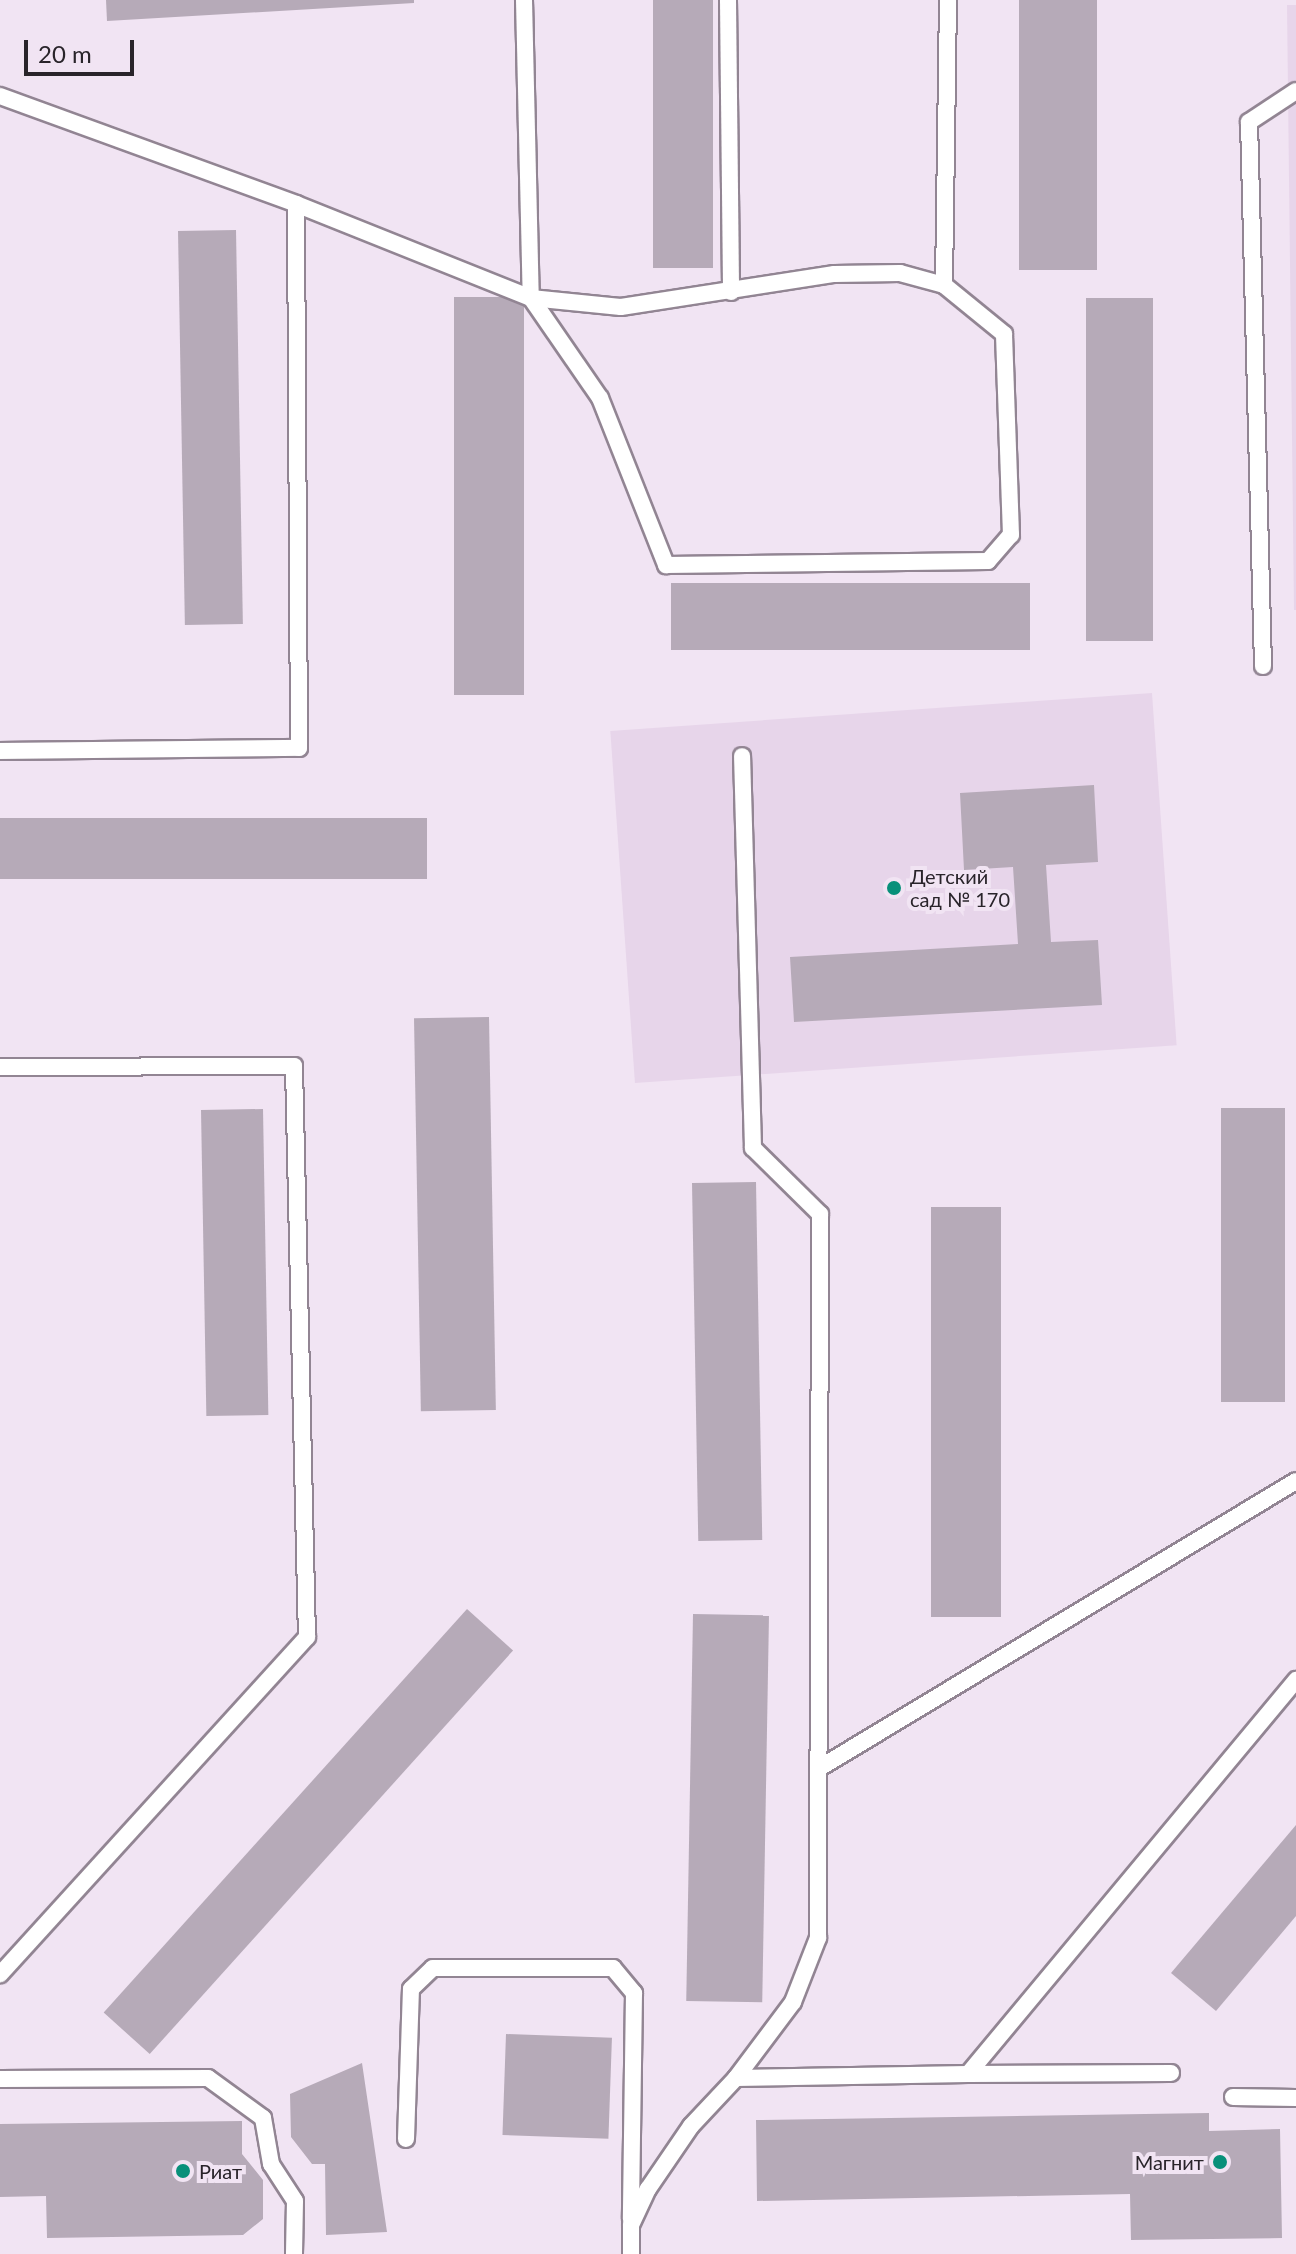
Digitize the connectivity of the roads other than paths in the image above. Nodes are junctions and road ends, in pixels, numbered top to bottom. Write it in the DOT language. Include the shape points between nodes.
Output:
graph roads {
  1 [pos="524,0"];
  2 [pos="728,0"];
  3 [pos="948,0"];
  4 [pos="1296,91"];
  5 [pos="0,96"];
  6 [pos="296,204"];
  7 [pos="944,285"];
  8 [pos="731,292"];
  9 [pos="531,298"];
  10 [pos="1263,666"];
  11 [pos="0,751"];
  12 [pos="742,756"];
  13 [pos="0,1067"];
  14 [pos="1296,1481"];
  15 [pos="1296,1680"];
  16 [pos="821,1767"];
  17 [pos="0,1974"];
  18 [pos="1171,2073"];
  19 [pos="968,2074"];
  20 [pos="736,2078"];
  21 [pos="0,2079"];
  22 [pos="1233,2097"];
  23 [pos="1296,2098"];
  24 [pos="406,2139"];
  25 [pos="631,2225"];
  26 [pos="294,2254"];
  27 [pos="631,2254"];
  1 -- 9 [label="lane"];
  2 -- 8 [label="lane"];
  3 -- 7 [label="lane"];
  4 -- 10 [label="lane" via="1249,122"];
  5 -- 6 [label="lane"];
  6 -- 9 [label="lane"];
  6 -- 11 [label="lane" via="299,748"];
  7 -- 8 [label="lane" via="900,273 834,274"];
  7 -- 9 [label="lane" via="1004,334 1011,535 988,561 666,565 600,398"];
  8 -- 9 [label="lane" via="621,307"];
  12 -- 16 [label="lane" via="753,1148 820,1214"];
  13 -- 17 [label="lane" via="294,1066 307,1637"];
  14 -- 16 [label="lane"];
  15 -- 19 [label="lane"];
  16 -- 20 [label="lane" via="818,1938 793,2002"];
  18 -- 19 [label="lane"];
  19 -- 20 [label="lane"];
  20 -- 25 [label="lane" via="691,2126 648,2189"];
  21 -- 26 [label="lane" via="208,2078 263,2118 271,2164 295,2201"];
  22 -- 23 [label="lane"];
  24 -- 25 [label="lane" via="411,1989 433,1968 613,1968 634,1993"];
  25 -- 27 [label="lane"];
}
